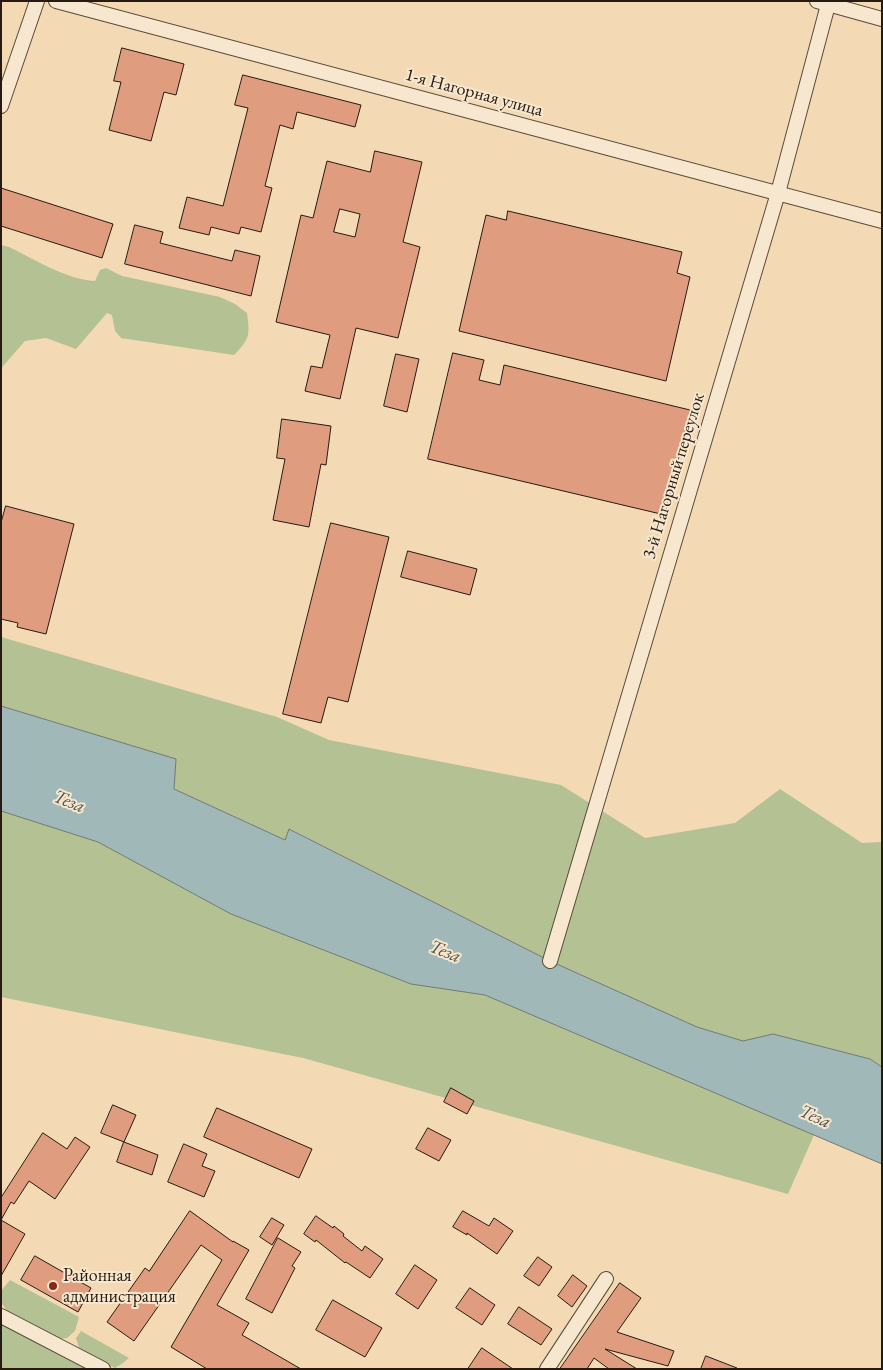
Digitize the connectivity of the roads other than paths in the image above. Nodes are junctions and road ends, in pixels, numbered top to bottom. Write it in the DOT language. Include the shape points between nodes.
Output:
graph roads {
  1 [pos="37,1"];
  2 [pos="56,1"];
  3 [pos="825,2"];
  4 [pos="882,19"];
  5 [pos="1,106"];
  6 [pos="778,194"];
  7 [pos="882,221"];
  8 [pos="550,961"];
  9 [pos="606,1279"];
  10 [pos="1,1316"];
  11 [pos="103,1369"];
  12 [pos="547,1369"];
  1 -- 5 [label="street"];
  2 -- 6 [label="street, 1-я Нагорная улица"];
  3 -- 4 [label="street"];
  3 -- 6 [label="street, 3-й Нагорный переулок"];
  6 -- 7 [label="street, 1-я Нагорная улица"];
  6 -- 8 [label="street, 3-й Нагорный переулок"];
  9 -- 12 [label="street"];
  10 -- 11 [label="street"];
}
